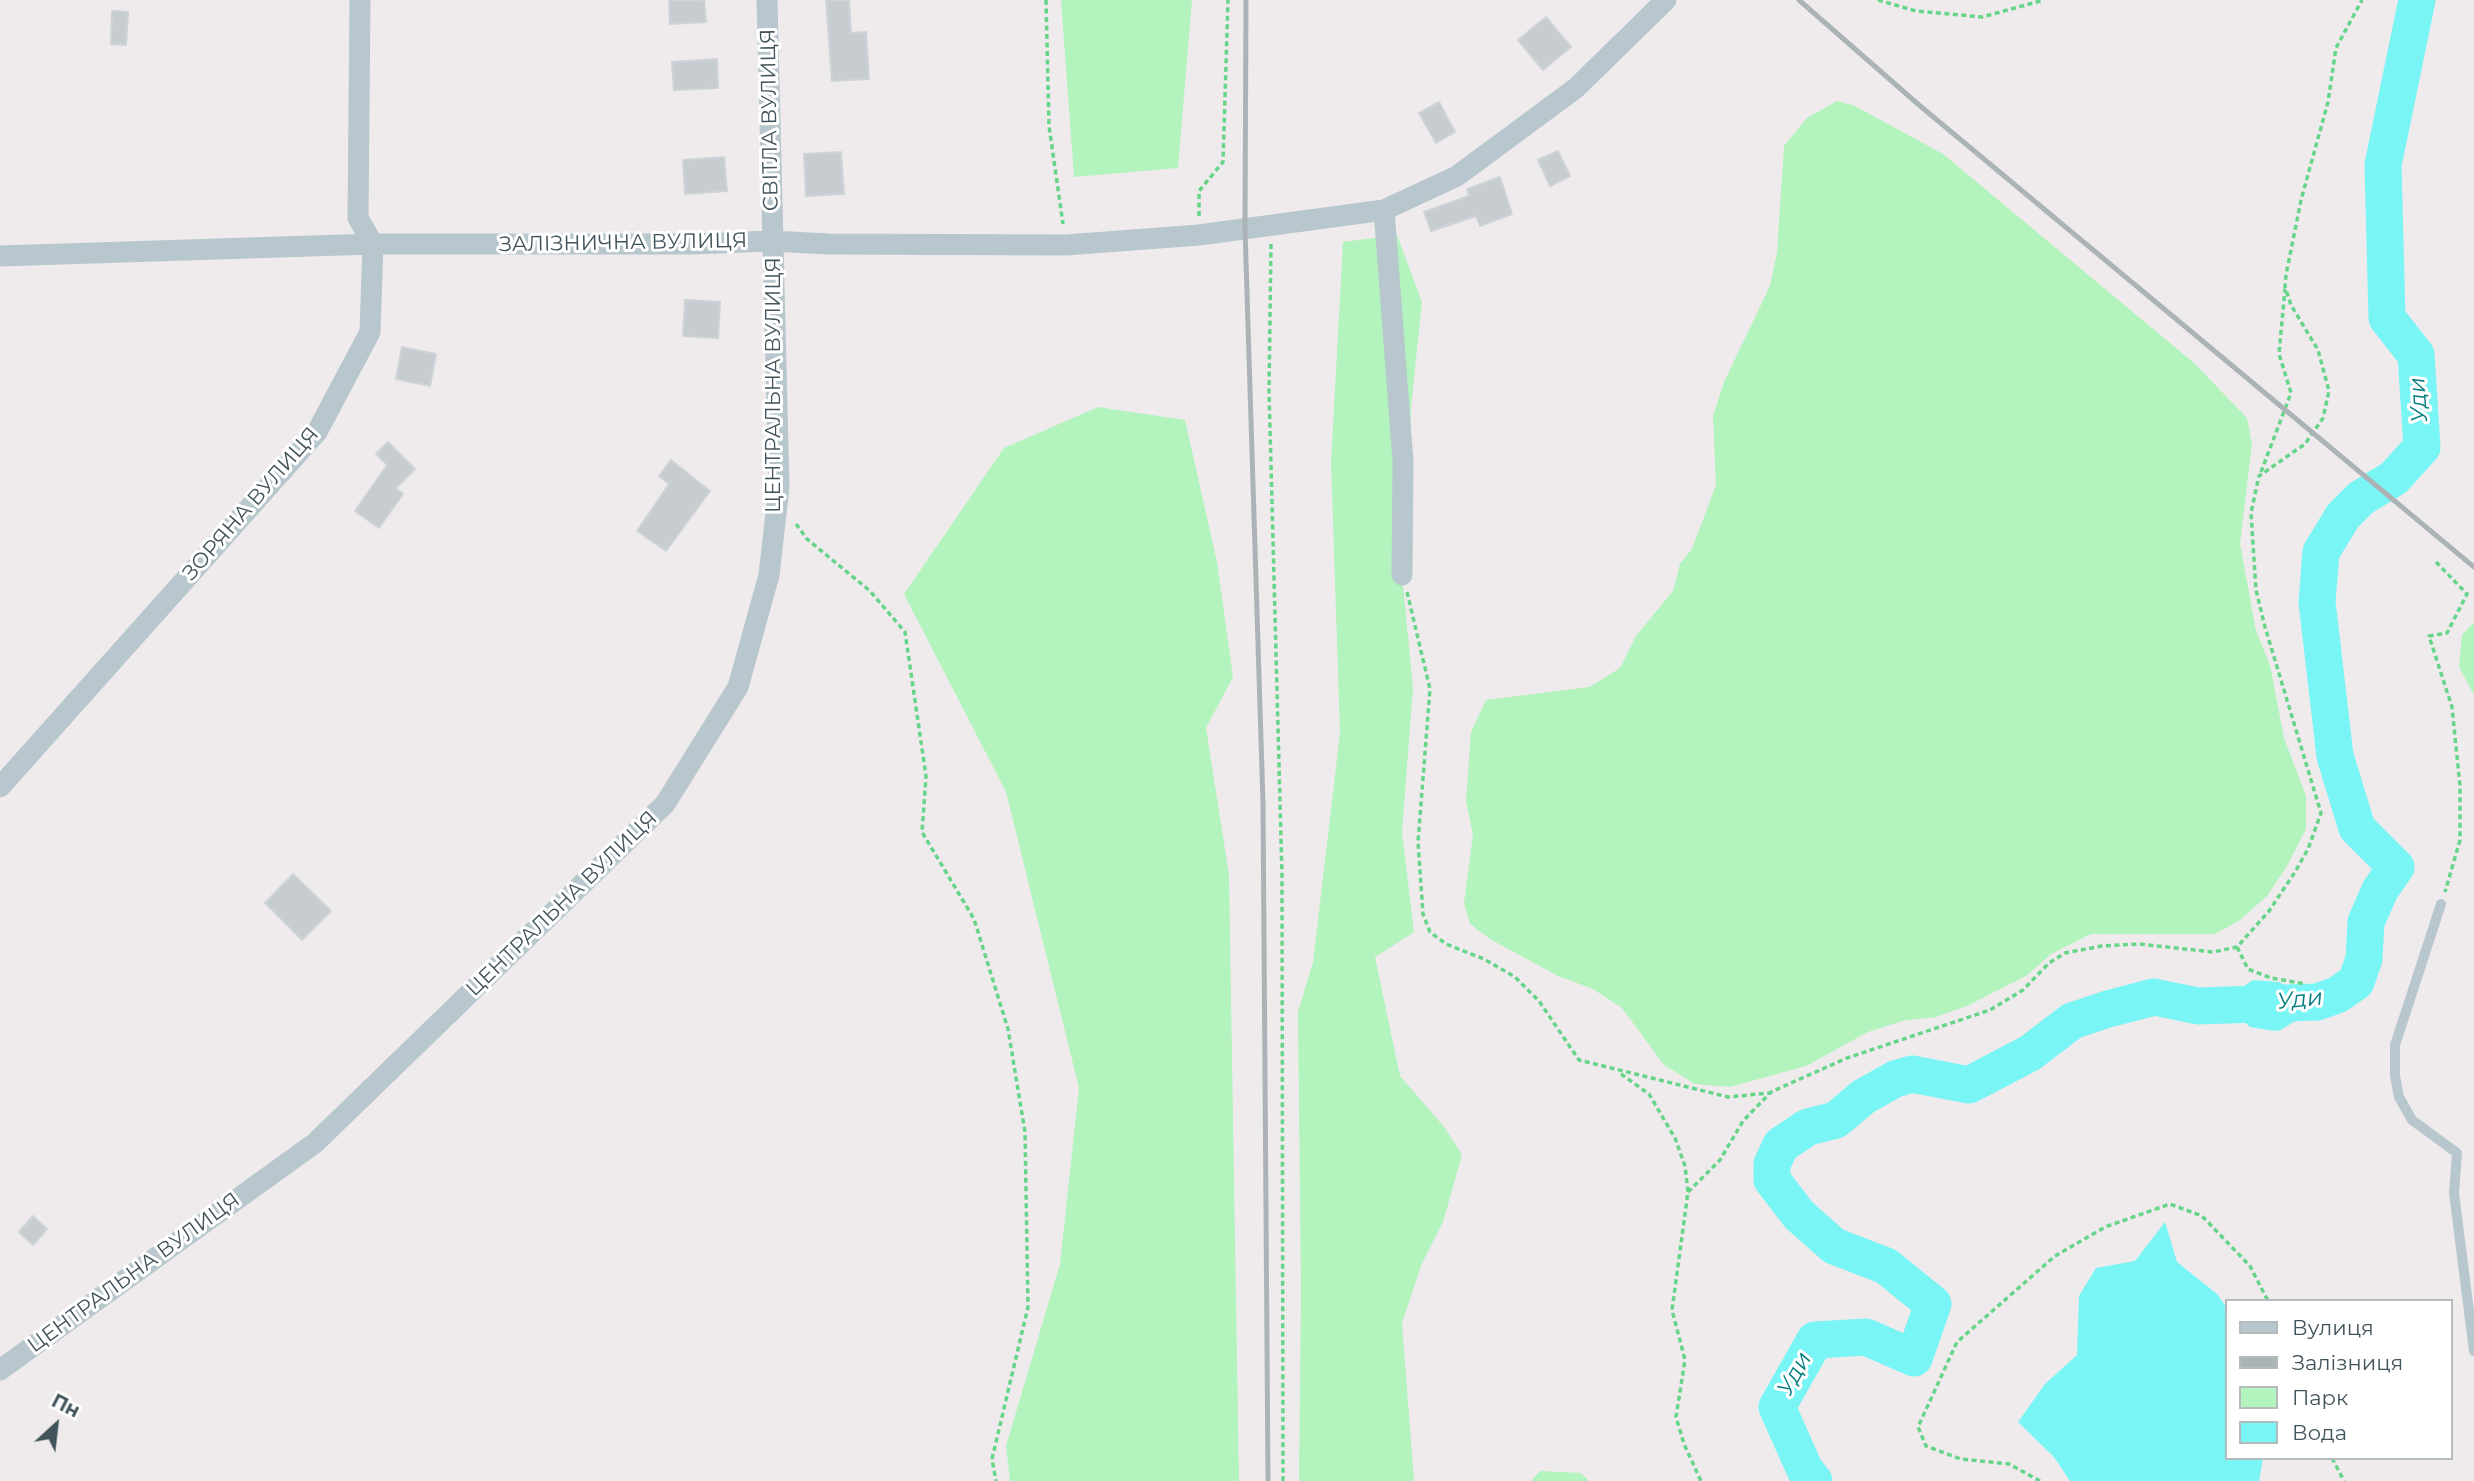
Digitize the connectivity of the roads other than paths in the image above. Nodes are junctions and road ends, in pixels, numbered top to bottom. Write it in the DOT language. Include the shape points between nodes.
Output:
graph roads {
  1 [pos="360,0"];
  2 [pos="767,0"];
  3 [pos="1666,0"];
  4 [pos="1384,210"];
  5 [pos="773,241"];
  6 [pos="373,244"];
  7 [pos="0,256"];
  8 [pos="1402,575"];
  9 [pos="0,787"];
  10 [pos="2441,904"];
  11 [pos="2474,1351"];
  12 [pos="0,1370"];
  1 -- 6 [label="street, ЗОРЯНА ВУЛИЦЯ" via="358,218"];
  2 -- 5 [label="street, СВІТЛА ВУЛИЦЯ"];
  3 -- 4 [label="street, ЗАЛІЗНИЧНА ВУЛИЦЯ" via="1576,88 1457,176"];
  4 -- 5 [label="street, ЗАЛІЗНИЧНА ВУЛИЦЯ" via="1199,235 1066,245"];
  4 -- 8 [label="street" via="1402,461"];
  5 -- 6 [label="street, ЗАЛІЗНИЧНА ВУЛИЦЯ"];
  5 -- 12 [label="street, ЦЕНТРАЛЬНА ВУЛИЦЯ" via="779,487 769,575 738,687 666,804 315,1143"];
  6 -- 7 [label="street, ЗАЛІЗНИЧНА ВУЛИЦЯ"];
  6 -- 9 [label="street, ЗОРЯНА ВУЛИЦЯ" via="370,332 317,432"];
  10 -- 11 [label="lane" via="2398,1033 2395,1076 2399,1097 2412,1120 2457,1153 2455,1193"];
}
